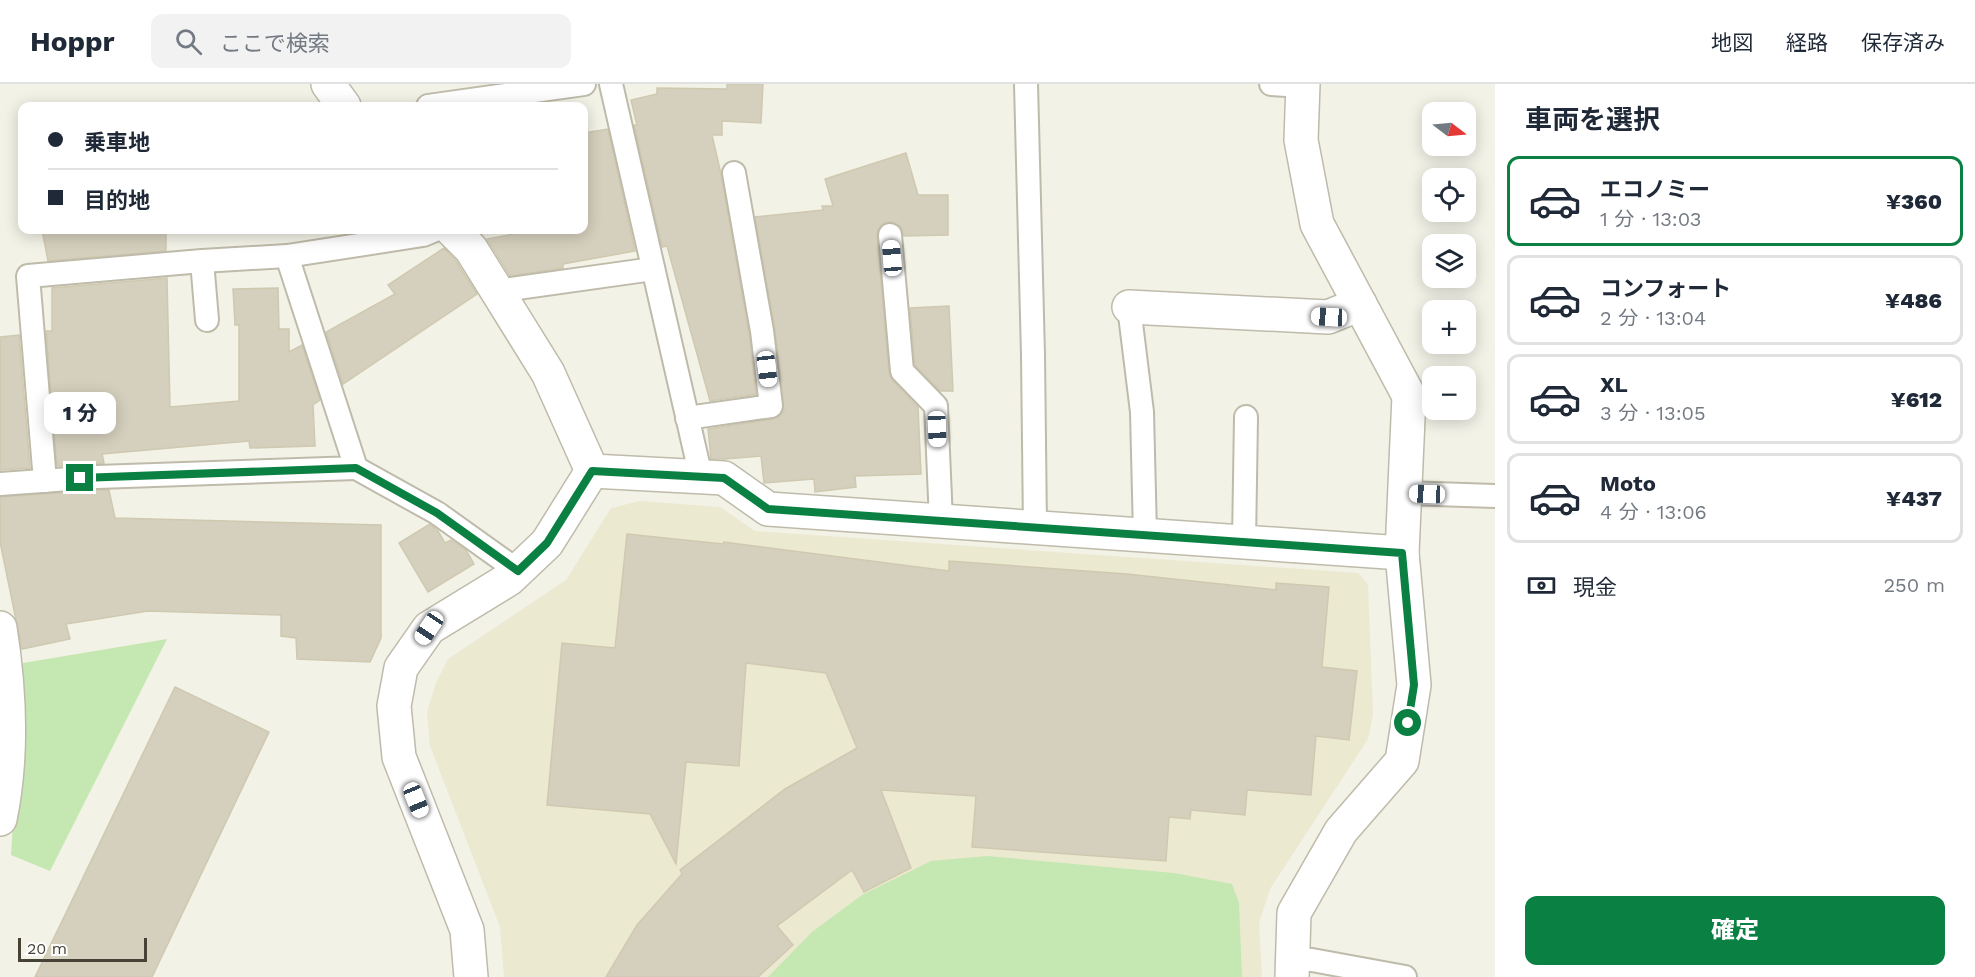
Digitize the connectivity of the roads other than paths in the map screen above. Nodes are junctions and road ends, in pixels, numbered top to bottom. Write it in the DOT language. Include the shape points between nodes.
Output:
graph roads {
  1 [pos="328,84"];
  2 [pos="584,84"];
  3 [pos="611,84"];
  4 [pos="1026,84"];
  5 [pos="1293,85"];
  6 [pos="341,102"];
  7 [pos="456,102"];
  8 [pos="734,173"];
  9 [pos="425,234"];
  10 [pos="456,234"];
  11 [pos="890,235"];
  12 [pos="286,256"];
  13 [pos="202,261"];
  14 [pos="653,269"];
  15 [pos="497,291"];
  16 [pos="1360,304"];
  17 [pos="1129,307"];
  18 [pos="207,320"];
  19 [pos="1246,417"];
  20 [pos="687,418"];
  21 [pos="356,468"];
  22 [pos="592,471"];
  23 [pos="701,477"];
  24 [pos="45,481"];
  25 [pos="0,484"];
  26 [pos="1405,493"];
  27 [pos="1495,496"];
  28 [pos="941,521"];
  29 [pos="1035,528"];
  30 [pos="1145,535"];
  31 [pos="1244,542"];
  32 [pos="1402,553"];
  33 [pos="518,571"];
  34 [pos="0,628"];
  35 [pos="0,819"];
  36 [pos="1291,968"];
  37 [pos="471,977"];
  38 [pos="1405,977"];
  1 -- 6 [label="street"];
  2 -- 7 [label="lane"];
  3 -- 14 [label="lane"];
  4 -- 29 [label="lane"];
  5 -- 16 [label="street" via="1317,224"];
  8 -- 20 [label="lane" via="771,406"];
  9 -- 12 [label="lane"];
  10 -- 15 [label="street" via="471,249"];
  11 -- 28 [label="lane" via="902,371 936,406"];
  12 -- 13 [label="lane"];
  12 -- 21 [label="lane"];
  13 -- 18 [label="lane"];
  13 -- 24 [label="lane" via="28,276"];
  14 -- 15 [label="lane"];
  14 -- 20 [label="lane"];
  15 -- 22 [label="street" via="548,373"];
  16 -- 17 [label="street" via="1329,317"];
  16 -- 26 [label="street" via="1409,396"];
  17 -- 30 [label="lane" via="1142,412"];
  19 -- 31 [label="lane"];
  20 -- 23 [label="lane"];
  21 -- 24 [label="lane"];
  21 -- 33 [label="lane" via="437,513"];
  22 -- 23 [label="street"];
  22 -- 33 [label="street" via="547,543"];
  23 -- 28 [label="street" via="724,478 768,509"];
  24 -- 25 [label="lane"];
  26 -- 27 [label="lane"];
  26 -- 32 [label="street"];
  28 -- 29 [label="street"];
  29 -- 30 [label="street"];
  30 -- 31 [label="street"];
  31 -- 32 [label="street"];
  32 -- 36 [label="street" via="1414,685 1402,761 1341,831 1294,913"];
  33 -- 37 [label="street" via="429,628 401,668 394,706 399,757 467,930"];
  34 -- 35 [label="street" via="10,711"];
  36 -- 38 [label="lane" via="1312,960"];
}
